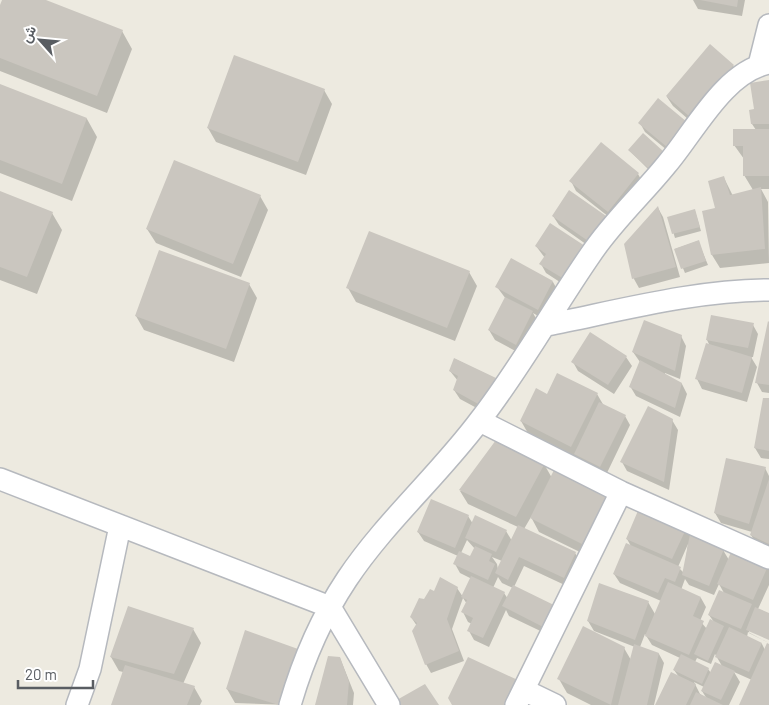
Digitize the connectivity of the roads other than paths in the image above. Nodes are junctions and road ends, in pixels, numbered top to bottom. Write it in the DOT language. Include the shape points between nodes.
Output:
graph roads {
  1 [pos="769,25"];
  2 [pos="764,64"];
  3 [pos="769,290"];
  4 [pos="546,325"];
  5 [pos="480,421"];
  6 [pos="0,479"];
  7 [pos="621,492"];
  8 [pos="120,526"];
  9 [pos="769,558"];
  10 [pos="330,607"];
  11 [pos="520,698"];
  12 [pos="76,705"];
  13 [pos="290,705"];
  14 [pos="389,705"];
  15 [pos="555,705"];
  1 -- 2 [label="street"];
  2 -- 4 [label="street" via="729,85 668,164 615,222"];
  3 -- 4 [label="street" via="658,303"];
  4 -- 5 [label="street"];
  5 -- 7 [label="street"];
  5 -- 10 [label="street" via="367,552"];
  6 -- 8 [label="street"];
  7 -- 9 [label="street"];
  7 -- 11 [label="street"];
  8 -- 10 [label="street"];
  8 -- 12 [label="street" via="90,669"];
  10 -- 13 [label="street" via="311,645"];
  10 -- 14 [label="street"];
  11 -- 15 [label="street"];
}
